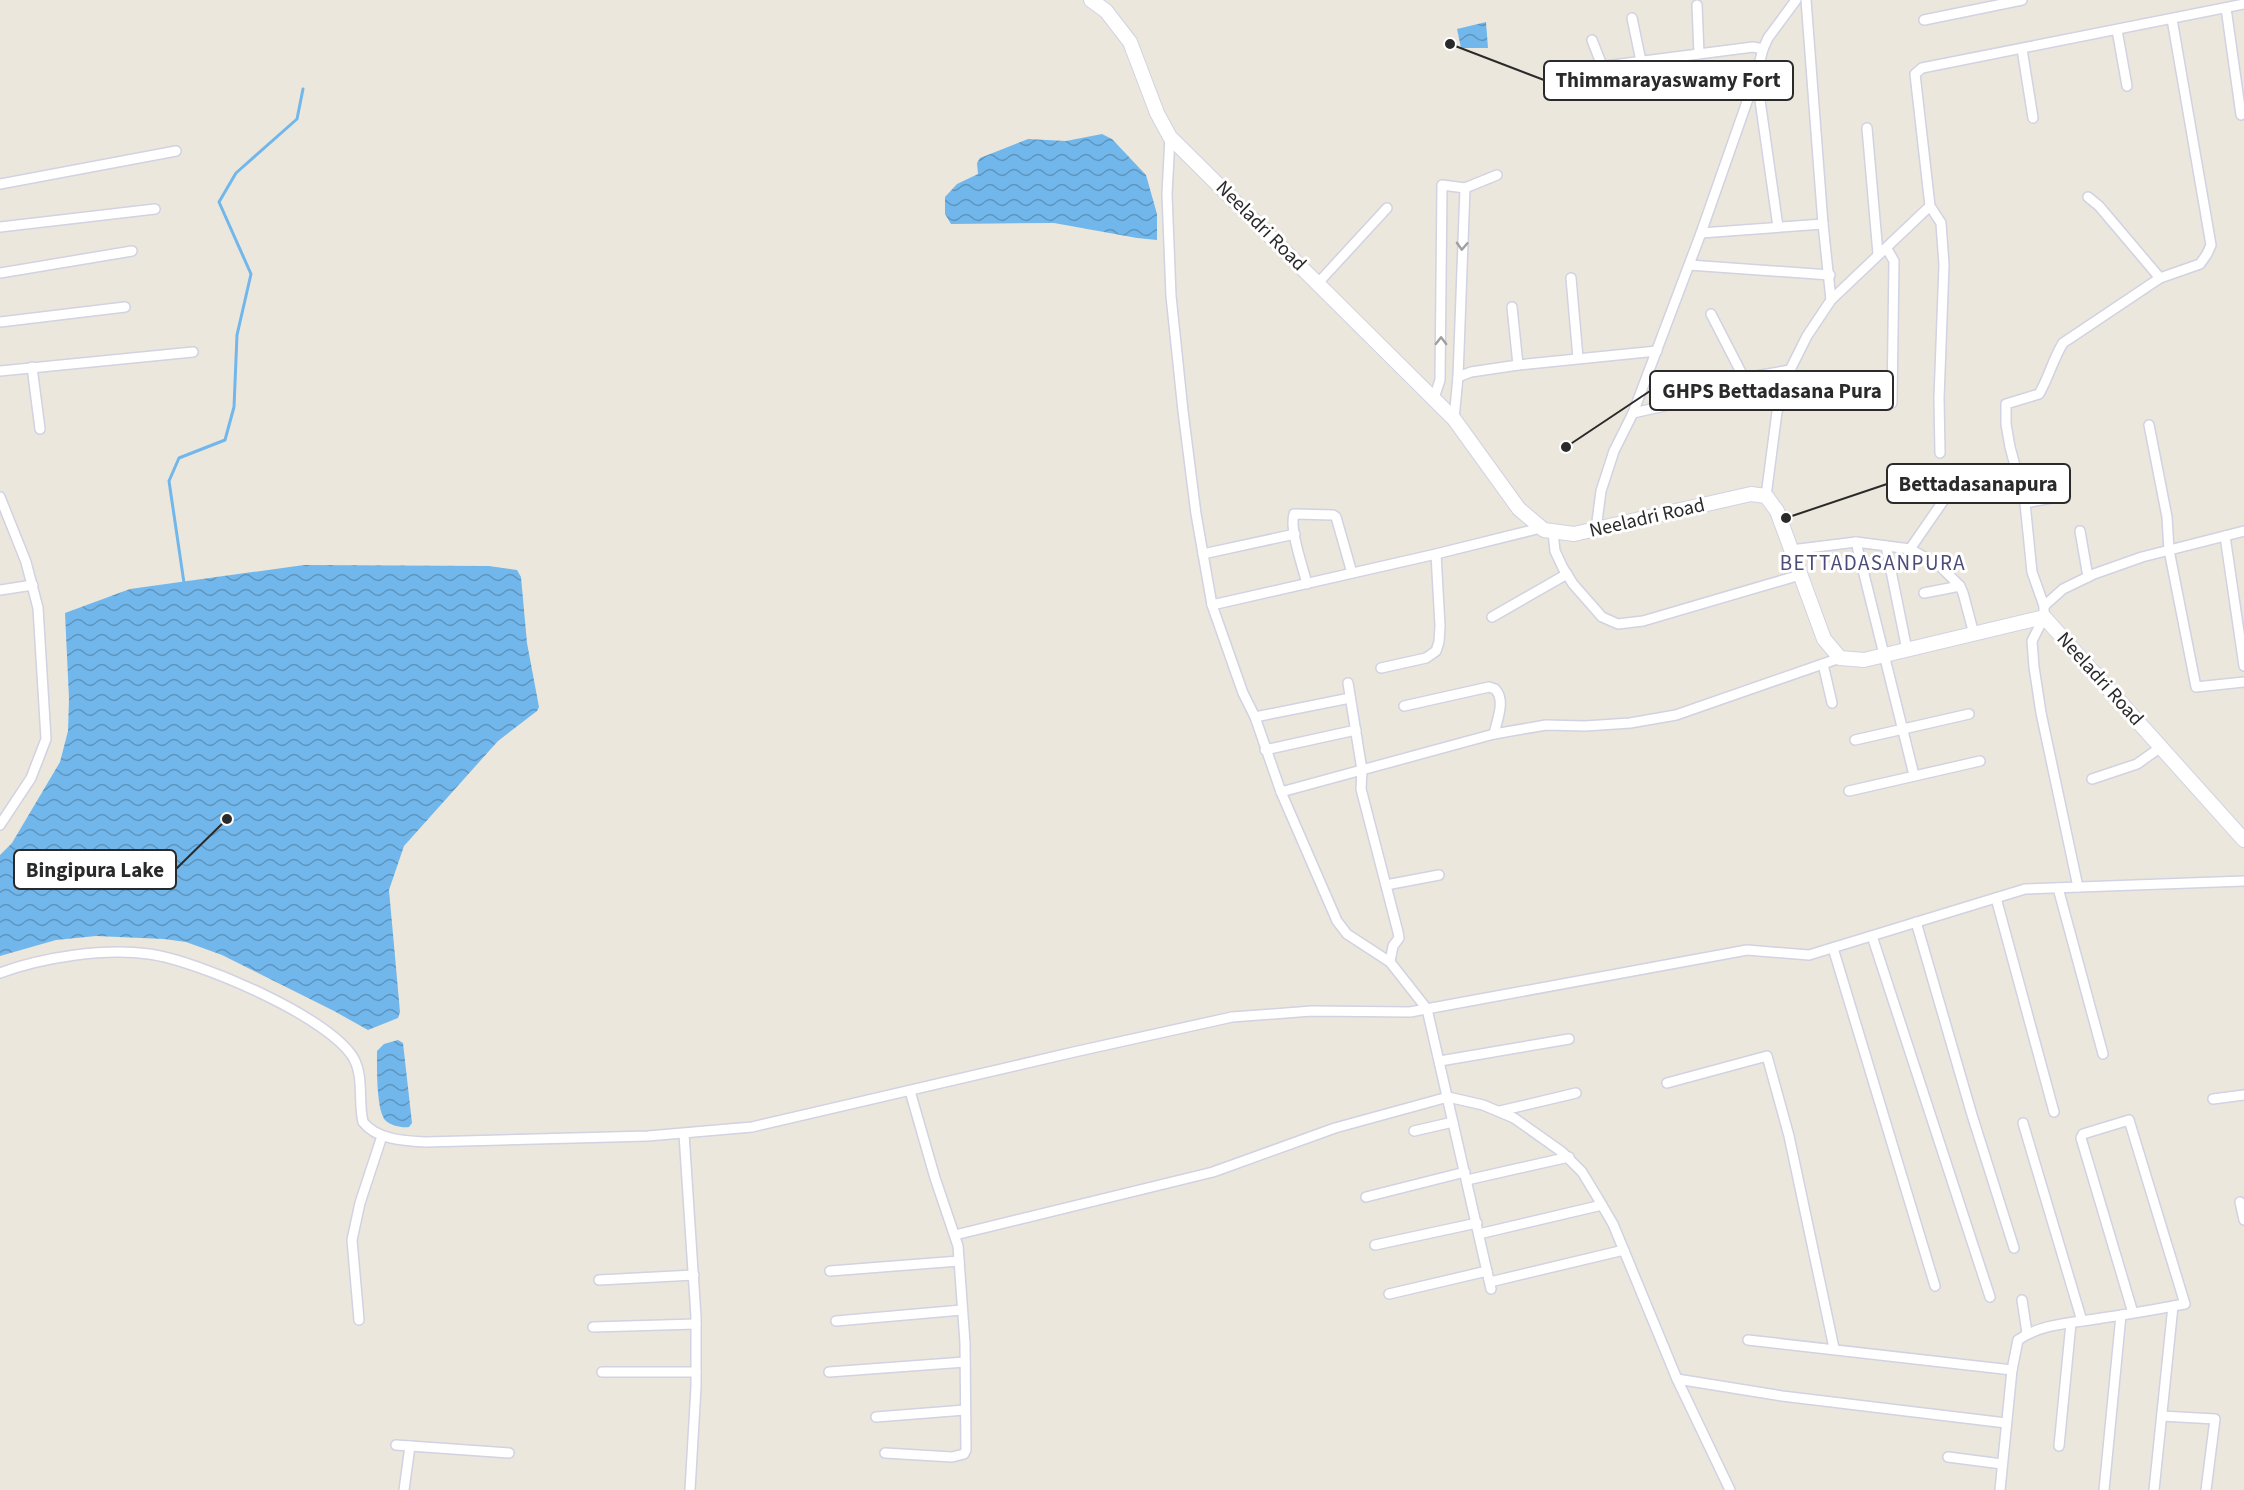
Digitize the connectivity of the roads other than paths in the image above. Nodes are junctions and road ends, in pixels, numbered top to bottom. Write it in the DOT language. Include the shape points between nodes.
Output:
graph roads {
  1 [pos="1091,0"];
  2 [pos="1796,0"];
  3 [pos="1806,0"];
  4 [pos="2022,0"];
  5 [pos="2244,4"];
  6 [pos="1697,5"];
  7 [pos="2226,8"];
  8 [pos="1632,18"];
  9 [pos="2172,19"];
  10 [pos="1924,20"];
  11 [pos="2117,30"];
  12 [pos="1592,40"];
  13 [pos="1763,49"];
  14 [pos="2022,49"];
  15 [pos="1699,54"];
  16 [pos="1641,60"];
  17 [pos="1756,76"];
  18 [pos="2127,86"];
  19 [pos="2241,116"];
  20 [pos="2033,118"];
  21 [pos="1867,128"];
  22 [pos="1170,136"];
  23 [pos="176,151"];
  24 [pos="1497,175"];
  25 [pos="0,184"];
  26 [pos="1465,188"];
  27 [pos="2088,198"];
  28 [pos="1930,206"];
  29 [pos="1387,208"];
  30 [pos="155,209"];
  31 [pos="1823,224"];
  32 [pos="1778,227"];
  33 [pos="0,228"];
  34 [pos="1701,233"];
  35 [pos="1887,249"];
  36 [pos="132,251"];
  37 [pos="1878,254"];
  38 [pos="1689,265"];
  39 [pos="0,273"];
  40 [pos="1830,275"];
  41 [pos="1571,278"];
  42 [pos="2160,278"];
  43 [pos="1318,284"];
  44 [pos="1831,300"];
  45 [pos="124,307"];
  46 [pos="1512,307"];
  47 [pos="1711,314"];
  48 [pos="0,322"];
  49 [pos="1657,351"];
  50 [pos="193,352"];
  51 [pos="1578,358"];
  52 [pos="1518,365"];
  53 [pos="32,367"];
  54 [pos="1790,370"];
  55 [pos="0,371"];
  56 [pos="1458,377"];
  57 [pos="1737,390"];
  58 [pos="1434,398"];
  59 [pos="1892,403"];
  60 [pos="1633,413"];
  61 [pos="1454,419"];
  62 [pos="2149,425"];
  63 [pos="40,429"];
  64 [pos="1940,453"];
  65 [pos="2061,479"];
  66 [pos="1948,494"];
  67 [pos="1767,496"];
  68 [pos="0,497"];
  69 [pos="2025,503"];
  70 [pos="1596,529"];
  71 [pos="1547,530"];
  72 [pos="2080,531"];
  73 [pos="2244,531"];
  74 [pos="1295,534"];
  75 [pos="2225,536"];
  76 [pos="1856,542"];
  77 [pos="1886,546"];
  78 [pos="1910,549"];
  79 [pos="1791,550"];
  80 [pos="2169,550"];
  81 [pos="1203,554"];
  82 [pos="1436,554"];
  83 [pos="1352,573"];
  84 [pos="1567,574"];
  85 [pos="1800,574"];
  86 [pos="2088,577"];
  87 [pos="1307,584"];
  88 [pos="33,585"];
  89 [pos="1960,586"];
  90 [pos="0,590"];
  91 [pos="1924,593"];
  92 [pos="1212,605"];
  93 [pos="2044,612"];
  94 [pos="1492,617"];
  95 [pos="1974,634"];
  96 [pos="1907,650"];
  97 [pos="1886,655"];
  98 [pos="1840,658"];
  99 [pos="1823,664"];
  100 [pos="2244,666"];
  101 [pos="1381,668"];
  102 [pos="2244,682"];
  103 [pos="1348,683"];
  104 [pos="1350,698"];
  105 [pos="1832,703"];
  106 [pos="1404,706"];
  107 [pos="1969,714"];
  108 [pos="1256,717"];
  109 [pos="1904,728"];
  110 [pos="1356,730"];
  111 [pos="1494,734"];
  112 [pos="1855,740"];
  113 [pos="2161,747"];
  114 [pos="1265,750"];
  115 [pos="1980,761"];
  116 [pos="1362,770"];
  117 [pos="1914,776"];
  118 [pos="2092,779"];
  119 [pos="1849,791"];
  120 [pos="1281,792"];
  121 [pos="0,825"];
  122 [pos="2244,840"];
  123 [pos="1439,875"];
  124 [pos="2244,881"];
  125 [pos="1386,885"];
  126 [pos="2078,887"];
  127 [pos="2058,888"];
  128 [pos="1996,898"];
  129 [pos="1916,922"];
  130 [pos="1872,936"];
  131 [pos="1833,948"];
  132 [pos="1390,962"];
  133 [pos="0,973"];
  134 [pos="1427,1009"];
  135 [pos="1569,1039"];
  136 [pos="2103,1054"];
  137 [pos="1440,1061"];
  138 [pos="1667,1083"];
  139 [pos="910,1091"];
  140 [pos="1576,1093"];
  141 [pos="2244,1095"];
  142 [pos="1448,1097"];
  143 [pos="2213,1099"];
  144 [pos="1499,1111"];
  145 [pos="2054,1112"];
  146 [pos="1453,1122"];
  147 [pos="2023,1123"];
  148 [pos="1414,1131"];
  149 [pos="684,1134"];
  150 [pos="382,1136"];
  151 [pos="1569,1157"];
  152 [pos="1466,1176"];
  153 [pos="1366,1197"];
  154 [pos="2240,1203"];
  155 [pos="1602,1205"];
  156 [pos="2244,1220"];
  157 [pos="1477,1223"];
  158 [pos="1479,1234"];
  159 [pos="956,1235"];
  160 [pos="1375,1245"];
  161 [pos="2014,1248"];
  162 [pos="1624,1250"];
  163 [pos="959,1261"];
  164 [pos="830,1271"];
  165 [pos="1487,1271"];
  166 [pos="694,1275"];
  167 [pos="599,1280"];
  168 [pos="1935,1286"];
  169 [pos="1389,1294"];
  170 [pos="1990,1297"];
  171 [pos="2022,1300"];
  172 [pos="2173,1306"];
  173 [pos="962,1310"];
  174 [pos="2133,1313"];
  175 [pos="2121,1315"];
  176 [pos="359,1320"];
  177 [pos="836,1321"];
  178 [pos="2082,1322"];
  179 [pos="2071,1323"];
  180 [pos="696,1324"];
  181 [pos="593,1327"];
  182 [pos="2027,1334"];
  183 [pos="1748,1340"];
  184 [pos="1834,1348"];
  185 [pos="965,1362"];
  186 [pos="2012,1370"];
  187 [pos="602,1372"];
  188 [pos="696,1372"];
  189 [pos="829,1372"];
  190 [pos="1677,1379"];
  191 [pos="965,1410"];
  192 [pos="2162,1416"];
  193 [pos="876,1417"];
  194 [pos="2006,1423"];
  195 [pos="396,1445"];
  196 [pos="410,1446"];
  197 [pos="2059,1446"];
  198 [pos="509,1453"];
  199 [pos="885,1453"];
  200 [pos="1948,1457"];
  201 [pos="2002,1464"];
  202 [pos="404,1490"];
  203 [pos="690,1490"];
  204 [pos="1730,1490"];
  205 [pos="2000,1490"];
  206 [pos="2104,1490"];
  207 [pos="2154,1490"];
  208 [pos="2206,1490"];
  1 -- 22 [label="main road, Neeladri Road" via="1106,11 1130,42"];
  2 -- 13 [label="street"];
  3 -- 31 [label="street"];
  4 -- 10 [label="street"];
  5 -- 7 [label="street"];
  6 -- 15 [label="street"];
  7 -- 9 [label="street"];
  7 -- 19 [label="street"];
  8 -- 16 [label="street"];
  9 -- 11 [label="street"];
  9 -- 42 [label="street" via="2211,245 2200,264"];
  11 -- 14 [label="street"];
  11 -- 18 [label="street"];
  12 -- 16 [label="street" via="1605,66"];
  13 -- 15 [label="street"];
  13 -- 17 [label="street"];
  14 -- 20 [label="street"];
  14 -- 28 [label="street" via="1922,68 1915,74"];
  15 -- 16 [label="street"];
  17 -- 32 [label="street"];
  17 -- 34 [label="street"];
  21 -- 37 [label="street"];
  22 -- 43 [label="main road, Neeladri Road"];
  22 -- 81 [label="street" via="1167,194 1171,296 1182,411"];
  23 -- 25 [label="street"];
  24 -- 26 [label="street"];
  26 -- 56 [label="street, one-way"];
  58 -- 26 [label="street, one-way" via="1440,380 1442,185"];
  27 -- 42 [label="street"];
  28 -- 35 [label="street"];
  28 -- 64 [label="street" via="1941,223 1944,265"];
  29 -- 43 [label="street"];
  30 -- 33 [label="street"];
  31 -- 32 [label="street"];
  31 -- 40 [label="street"];
  32 -- 34 [label="street"];
  34 -- 38 [label="street"];
  35 -- 37 [label="street"];
  35 -- 59 [label="street" via="1894,261"];
  36 -- 39 [label="street"];
  37 -- 44 [label="street"];
  38 -- 40 [label="street"];
  38 -- 49 [label="street"];
  40 -- 44 [label="street"];
  41 -- 51 [label="street"];
  42 -- 69 [label="street" via="2063,343 2039,394 2006,404 2010,447"];
  43 -- 58 [label="main road, Neeladri Road"];
  44 -- 54 [label="street"];
  45 -- 48 [label="street"];
  46 -- 52 [label="street"];
  47 -- 54 [label="street" via="1744,378"];
  49 -- 51 [label="street"];
  49 -- 60 [label="street"];
  50 -- 53 [label="street"];
  51 -- 52 [label="street"];
  52 -- 56 [label="street"];
  53 -- 55 [label="street"];
  53 -- 63 [label="street"];
  54 -- 67 [label="street" via="1777,412"];
  56 -- 61 [label="street"];
  57 -- 60 [label="street"];
  58 -- 61 [label="main road, Neeladri Road"];
  60 -- 70 [label="street" via="1607,471"];
  61 -- 71 [label="main road, Neeladri Road" via="1519,509"];
  62 -- 80 [label="street" via="2167,517"];
  65 -- 69 [label="street" via="2063,488 2058,497"];
  66 -- 78 [label="street"];
  67 -- 70 [label="main road, Neeladri Road" via="1751,494"];
  67 -- 79 [label="main road"];
  68 -- 88 [label="street"];
  69 -- 93 [label="street" via="2032,572"];
  70 -- 71 [label="main road, Neeladri Road" via="1574,534"];
  71 -- 82 [label="street"];
  71 -- 84 [label="street"];
  72 -- 86 [label="street"];
  73 -- 75 [label="street"];
  74 -- 81 [label="street"];
  74 -- 83 [label="street" via="1294,514 1333,514"];
  74 -- 87 [label="street"];
  75 -- 80 [label="street"];
  75 -- 100 [label="street"];
  76 -- 77 [label="street"];
  76 -- 79 [label="street"];
  76 -- 97 [label="street"];
  77 -- 78 [label="street"];
  77 -- 96 [label="street"];
  78 -- 89 [label="street" via="1940,566"];
  79 -- 85 [label="main road"];
  80 -- 86 [label="street"];
  80 -- 102 [label="street" via="2196,687"];
  81 -- 92 [label="street"];
  82 -- 83 [label="street"];
  82 -- 101 [label="street" via="1440,626 1436,651 1426,658"];
  83 -- 87 [label="street"];
  84 -- 85 [label="street" via="1602,617 1617,624 1643,621"];
  84 -- 94 [label="street"];
  85 -- 98 [label="main road" via="1824,639"];
  86 -- 93 [label="street" via="2062,590"];
  87 -- 92 [label="street"];
  88 -- 90 [label="street"];
  88 -- 121 [label="street" via="38,608 46,739 31,778"];
  89 -- 91 [label="street"];
  89 -- 95 [label="street"];
  92 -- 108 [label="street" via="1243,693"];
  93 -- 95 [label="main road, Neeladri Road"];
  93 -- 113 [label="main road, Neeladri Road"];
  93 -- 126 [label="street" via="2032,641 2034,667"];
  95 -- 96 [label="main road, Neeladri Road"];
  96 -- 97 [label="main road, Neeladri Road"];
  97 -- 98 [label="main road, Neeladri Road" via="1864,660"];
  97 -- 109 [label="street"];
  98 -- 99 [label="street"];
  99 -- 105 [label="street"];
  99 -- 111 [label="street" via="1676,715 1607,725 1546,725"];
  103 -- 104 [label="street"];
  104 -- 108 [label="street"];
  104 -- 110 [label="street"];
  106 -- 111 [label="street" via="1489,687 1495,689 1501,704"];
  107 -- 109 [label="street"];
  108 -- 114 [label="street"];
  109 -- 112 [label="street"];
  109 -- 117 [label="street"];
  110 -- 114 [label="street"];
  110 -- 116 [label="street"];
  111 -- 116 [label="street"];
  113 -- 118 [label="street" via="2137,764"];
  113 -- 122 [label="main road, Neeladri Road"];
  114 -- 120 [label="street"];
  115 -- 117 [label="street"];
  116 -- 120 [label="street"];
  116 -- 125 [label="street" via="1361,789"];
  117 -- 119 [label="street"];
  120 -- 132 [label="street" via="1336,921 1347,934"];
  123 -- 125 [label="street"];
  124 -- 126 [label="street"];
  125 -- 132 [label="street" via="1399,938"];
  126 -- 127 [label="street"];
  127 -- 128 [label="street" via="2025,889"];
  127 -- 136 [label="street"];
  128 -- 129 [label="street"];
  128 -- 145 [label="street"];
  129 -- 130 [label="street"];
  129 -- 161 [label="street"];
  130 -- 131 [label="street"];
  130 -- 170 [label="street"];
  131 -- 134 [label="street" via="1809,955 1746,950"];
  131 -- 168 [label="street"];
  132 -- 134 [label="street"];
  133 -- 150 [label="street" via="68,957 113,952 151,954 198,967 291,1008 338,1040 358,1067 363,1122"];
  134 -- 137 [label="street"];
  134 -- 139 [label="street" via="1232,1017"];
  135 -- 137 [label="street"];
  137 -- 142 [label="street"];
  138 -- 184 [label="street" via="1767,1056 1789,1137"];
  139 -- 149 [label="street" via="752,1127"];
  139 -- 159 [label="street"];
  140 -- 144 [label="street"];
  141 -- 143 [label="street"];
  142 -- 144 [label="street"];
  142 -- 146 [label="street"];
  142 -- 159 [label="street" via="1335,1128 1213,1172"];
  144 -- 151 [label="street" via="1529,1127"];
  146 -- 148 [label="street"];
  146 -- 152 [label="street"];
  147 -- 178 [label="street"];
  149 -- 150 [label="street" via="426,1142"];
  149 -- 166 [label="street"];
  150 -- 176 [label="street" via="352,1240"];
  151 -- 152 [label="street"];
  151 -- 155 [label="street"];
  152 -- 153 [label="street"];
  152 -- 157 [label="street"];
  154 -- 156 [label="street"];
  155 -- 158 [label="street"];
  155 -- 162 [label="street"];
  157 -- 158 [label="street"];
  157 -- 160 [label="street"];
  158 -- 165 [label="street"];
  159 -- 163 [label="street"];
  162 -- 165 [label="street" via="1491,1285"];
  162 -- 190 [label="street"];
  163 -- 164 [label="street"];
  163 -- 173 [label="street"];
  165 -- 169 [label="street"];
  166 -- 167 [label="street"];
  166 -- 180 [label="street"];
  171 -- 182 [label="street"];
  172 -- 174 [label="street"];
  172 -- 174 [label="street" via="2185,1304 2129,1120 2083,1134 2081,1138"];
  172 -- 192 [label="street"];
  173 -- 177 [label="street"];
  173 -- 185 [label="street"];
  174 -- 175 [label="street"];
  175 -- 178 [label="street"];
  175 -- 206 [label="street"];
  178 -- 179 [label="street"];
  179 -- 182 [label="street"];
  179 -- 197 [label="street"];
  180 -- 181 [label="street"];
  180 -- 188 [label="street"];
  182 -- 186 [label="street" via="2018,1340"];
  183 -- 184 [label="street"];
  184 -- 186 [label="street"];
  185 -- 189 [label="street"];
  185 -- 191 [label="street"];
  186 -- 194 [label="street"];
  187 -- 188 [label="street"];
  188 -- 203 [label="street"];
  190 -- 194 [label="street"];
  190 -- 204 [label="street"];
  191 -- 193 [label="street"];
  191 -- 199 [label="street" via="964,1454 952,1457"];
  192 -- 207 [label="street"];
  192 -- 208 [label="street" via="2215,1419"];
  194 -- 201 [label="street"];
  195 -- 196 [label="street"];
  196 -- 198 [label="street"];
  196 -- 202 [label="street"];
  200 -- 201 [label="street"];
  201 -- 205 [label="street"];
}
